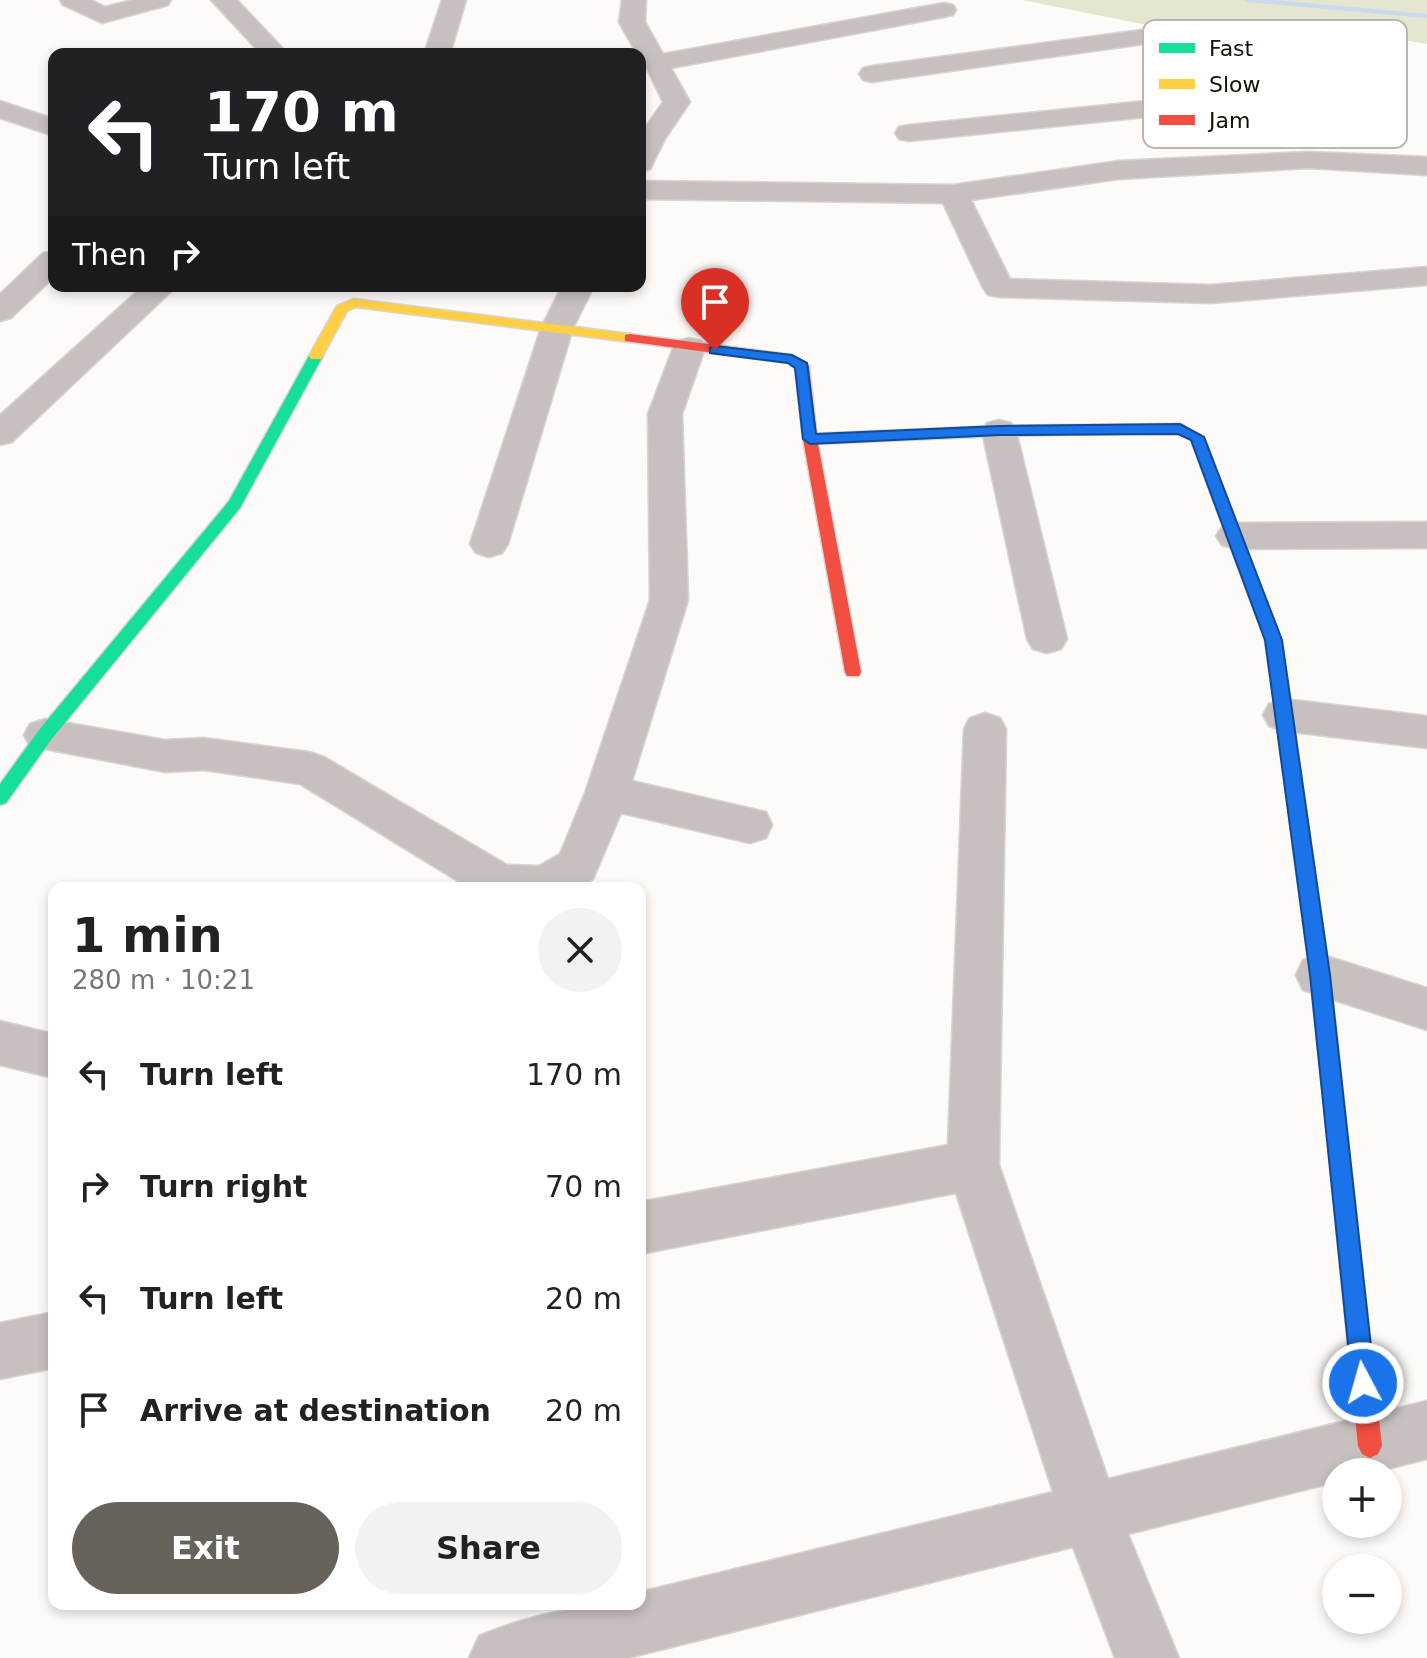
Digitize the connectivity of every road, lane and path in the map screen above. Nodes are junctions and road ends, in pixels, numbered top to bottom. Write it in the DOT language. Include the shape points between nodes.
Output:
graph roads {
  1 [pos="72,0"];
  2 [pos="159,0"];
  3 [pos="223,0"];
  4 [pos="454,0"];
  5 [pos="634,0"];
  6 [pos="835,0"];
  7 [pos="944,10"];
  8 [pos="854,29"];
  9 [pos="1143,38"];
  10 [pos="269,48"];
  11 [pos="439,48"];
  12 [pos="655,63"];
  13 [pos="872,74"];
  14 [pos="1143,108"];
  15 [pos="0,109"];
  16 [pos="897,113"];
  17 [pos="27,118"];
  18 [pos="48,126"];
  19 [pos="0,136"];
  20 [pos="646,150"];
  21 [pos="1427,166"];
  22 [pos="646,190"];
  23 [pos="910,194"];
  24 [pos="953,194"];
  25 [pos="48,266"];
  26 [pos="1427,276"];
  27 [pos="154,292"];
  28 [pos="575,292"];
  29 [pos="0,311"];
  30 [pos="557,328"];
  31 [pos="689,348"];
  32 [pos="999,431"];
  33 [pos="0,434"];
  34 [pos="810,439"];
  35 [pos="1427,535"];
  36 [pos="1235,536"];
  37 [pos="489,544"];
  38 [pos="1047,639"];
  39 [pos="853,672"];
  40 [pos="1284,715"];
  41 [pos="985,729"];
  42 [pos="1427,732"];
  43 [pos="45,735"];
  44 [pos="607,793"];
  45 [pos="0,798"];
  46 [pos="750,825"];
  47 [pos="497,882"];
  48 [pos="551,882"];
  49 [pos="1320,975"];
  50 [pos="1427,1009"];
  51 [pos="0,1043"];
  52 [pos="48,1055"];
  53 [pos="973,1165"];
  54 [pos="646,1227"];
  55 [pos="48,1341"];
  56 [pos="0,1351"];
  57 [pos="1427,1430"];
  58 [pos="1370,1446"];
  59 [pos="1090,1514"];
  60 [pos="501,1658"];
  61 [pos="1147,1658"];
  1 -- 2 [label="street" via="102,16"];
  3 -- 10 [label="street"];
  4 -- 11 [label="street"];
  5 -- 12 [label="street" via="632,22"];
  6 -- 8 [label="street"];
  7 -- 8 [label="street"];
  8 -- 12 [label="street"];
  8 -- 13 [label="street"];
  9 -- 13 [label="street"];
  12 -- 20 [label="street" via="677,102"];
  13 -- 16 [label="street"];
  14 -- 16 [label="street"];
  15 -- 17 [label="street"];
  16 -- 23 [label="street"];
  17 -- 18 [label="street"];
  17 -- 19 [label="street"];
  21 -- 24 [label="street" via="1309,160 1119,170"];
  22 -- 23 [label="street"];
  23 -- 24 [label="street"];
  24 -- 26 [label="street" via="999,288 1211,294"];
  25 -- 29 [label="street"];
  27 -- 33 [label="street"];
  28 -- 30 [label="street"];
  30 -- 31 [label="street"];
  30 -- 37 [label="street"];
  30 -- 43 [label="street" via="354,303 342,309 235,504"];
  31 -- 34 [label="street" via="792,359 802,366"];
  31 -- 44 [label="street" via="665,414 669,600"];
  32 -- 34 [label="street"];
  32 -- 36 [label="street" via="1180,429 1197,437"];
  32 -- 38 [label="street"];
  34 -- 39 [label="street"];
  35 -- 36 [label="street"];
  36 -- 40 [label="street" via="1273,640"];
  40 -- 42 [label="street"];
  40 -- 49 [label="street"];
  41 -- 53 [label="street"];
  43 -- 45 [label="street"];
  43 -- 47 [label="street" via="165,756 204,754 309,769"];
  44 -- 46 [label="street"];
  44 -- 48 [label="street" via="577,866"];
  49 -- 50 [label="street"];
  49 -- 58 [label="street"];
  51 -- 52 [label="street"];
  53 -- 54 [label="street"];
  53 -- 59 [label="street"];
  55 -- 56 [label="street"];
  57 -- 58 [label="street"];
  58 -- 59 [label="street"];
  59 -- 60 [label="street"];
  59 -- 61 [label="street"];
}
